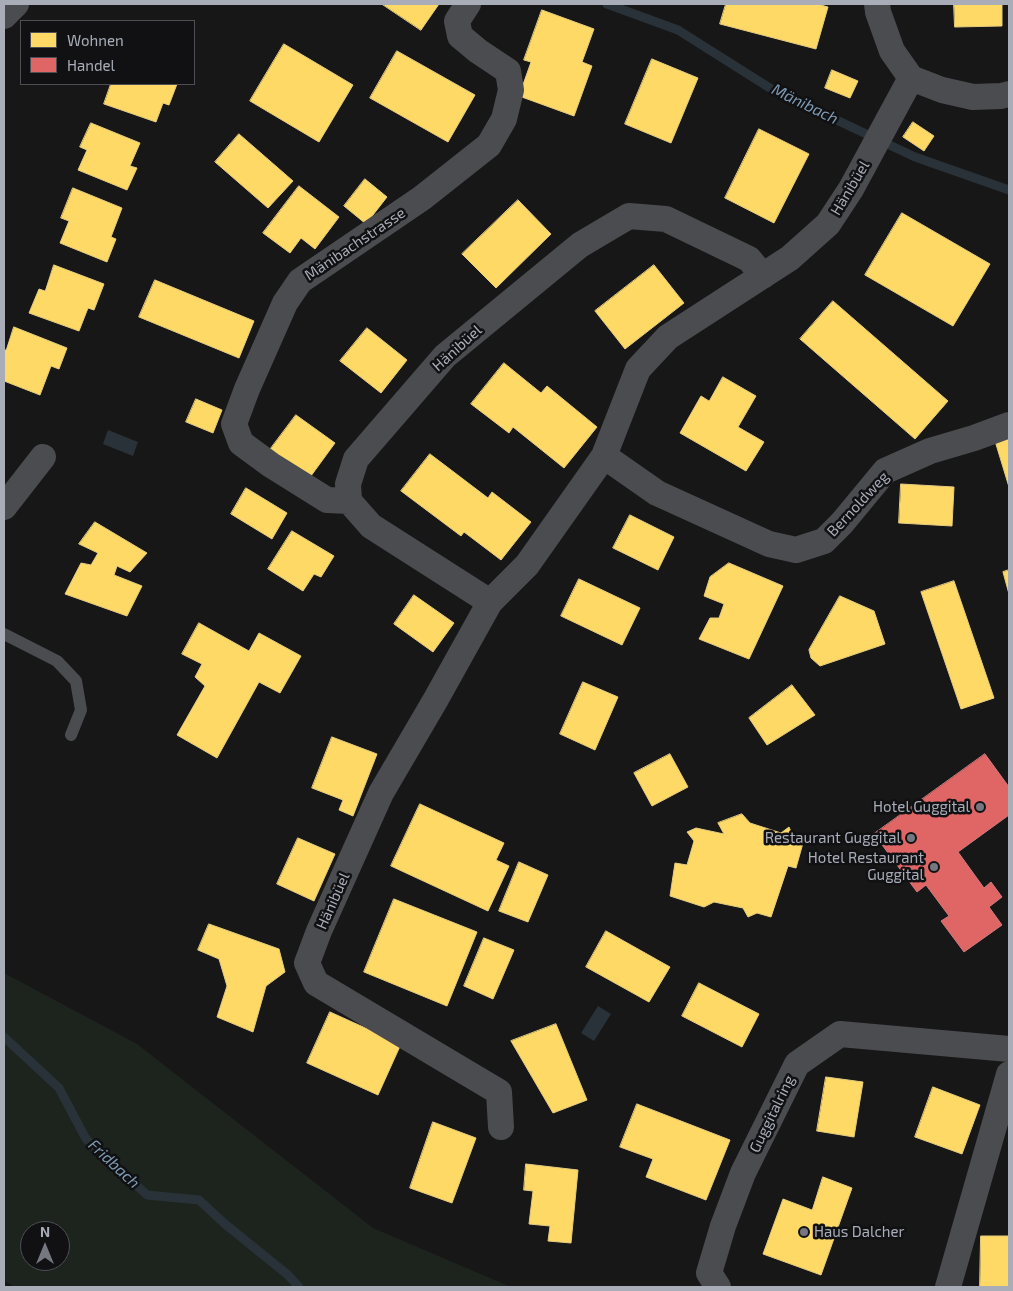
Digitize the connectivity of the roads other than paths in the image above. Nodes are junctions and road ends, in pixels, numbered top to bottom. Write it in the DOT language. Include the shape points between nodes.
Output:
graph roads {
  1 [pos="16,4"];
  2 [pos="468,4"];
  3 [pos="877,4"];
  4 [pos="4,16"];
  5 [pos="911,78"];
  6 [pos="1009,94"];
  7 [pos="763,276"];
  8 [pos="1009,425"];
  9 [pos="43,456"];
  10 [pos="604,456"];
  11 [pos="349,501"];
  12 [pos="4,507"];
  13 [pos="490,602"];
  14 [pos="4,634"];
  15 [pos="71,735"];
  16 [pos="1009,1049"];
  17 [pos="1009,1074"];
  18 [pos="501,1127"];
  19 [pos="718,1287"];
  20 [pos="948,1287"];
  1 -- 4 [label="street"];
  2 -- 11 [label="street, Mänibachstrasse" via="457,21 460,36 508,71 511,90 504,119 488,145 422,198 300,281 285,303 234,424 241,443 271,466 327,500"];
  3 -- 5 [label="street" via="892,52"];
  5 -- 6 [label="street" via="973,97"];
  5 -- 7 [label="street, Hänibüel" via="851,190 828,224 790,258"];
  7 -- 10 [label="street, Hänibüel" via="668,337 638,369"];
  7 -- 11 [label="street, Hänibüel" via="749,260 666,219 629,216 580,245 445,356 356,459 348,484"];
  8 -- 10 [label="street, Bernoldweg" via="930,451 885,471 824,541 796,550 769,544 657,493"];
  9 -- 12 [label="street"];
  10 -- 13 [label="street, Hänibüel" via="527,565"];
  11 -- 13 [label="street" via="370,526"];
  13 -- 18 [label="street, Hänibüel" via="381,793 307,963 316,984 499,1092"];
  14 -- 15 [label="lane" via="57,661 76,681 81,710"];
  16 -- 19 [label="street, Guggitalring" via="840,1034 797,1064 743,1172 723,1226 709,1273"];
  17 -- 20 [label="street"];
}
